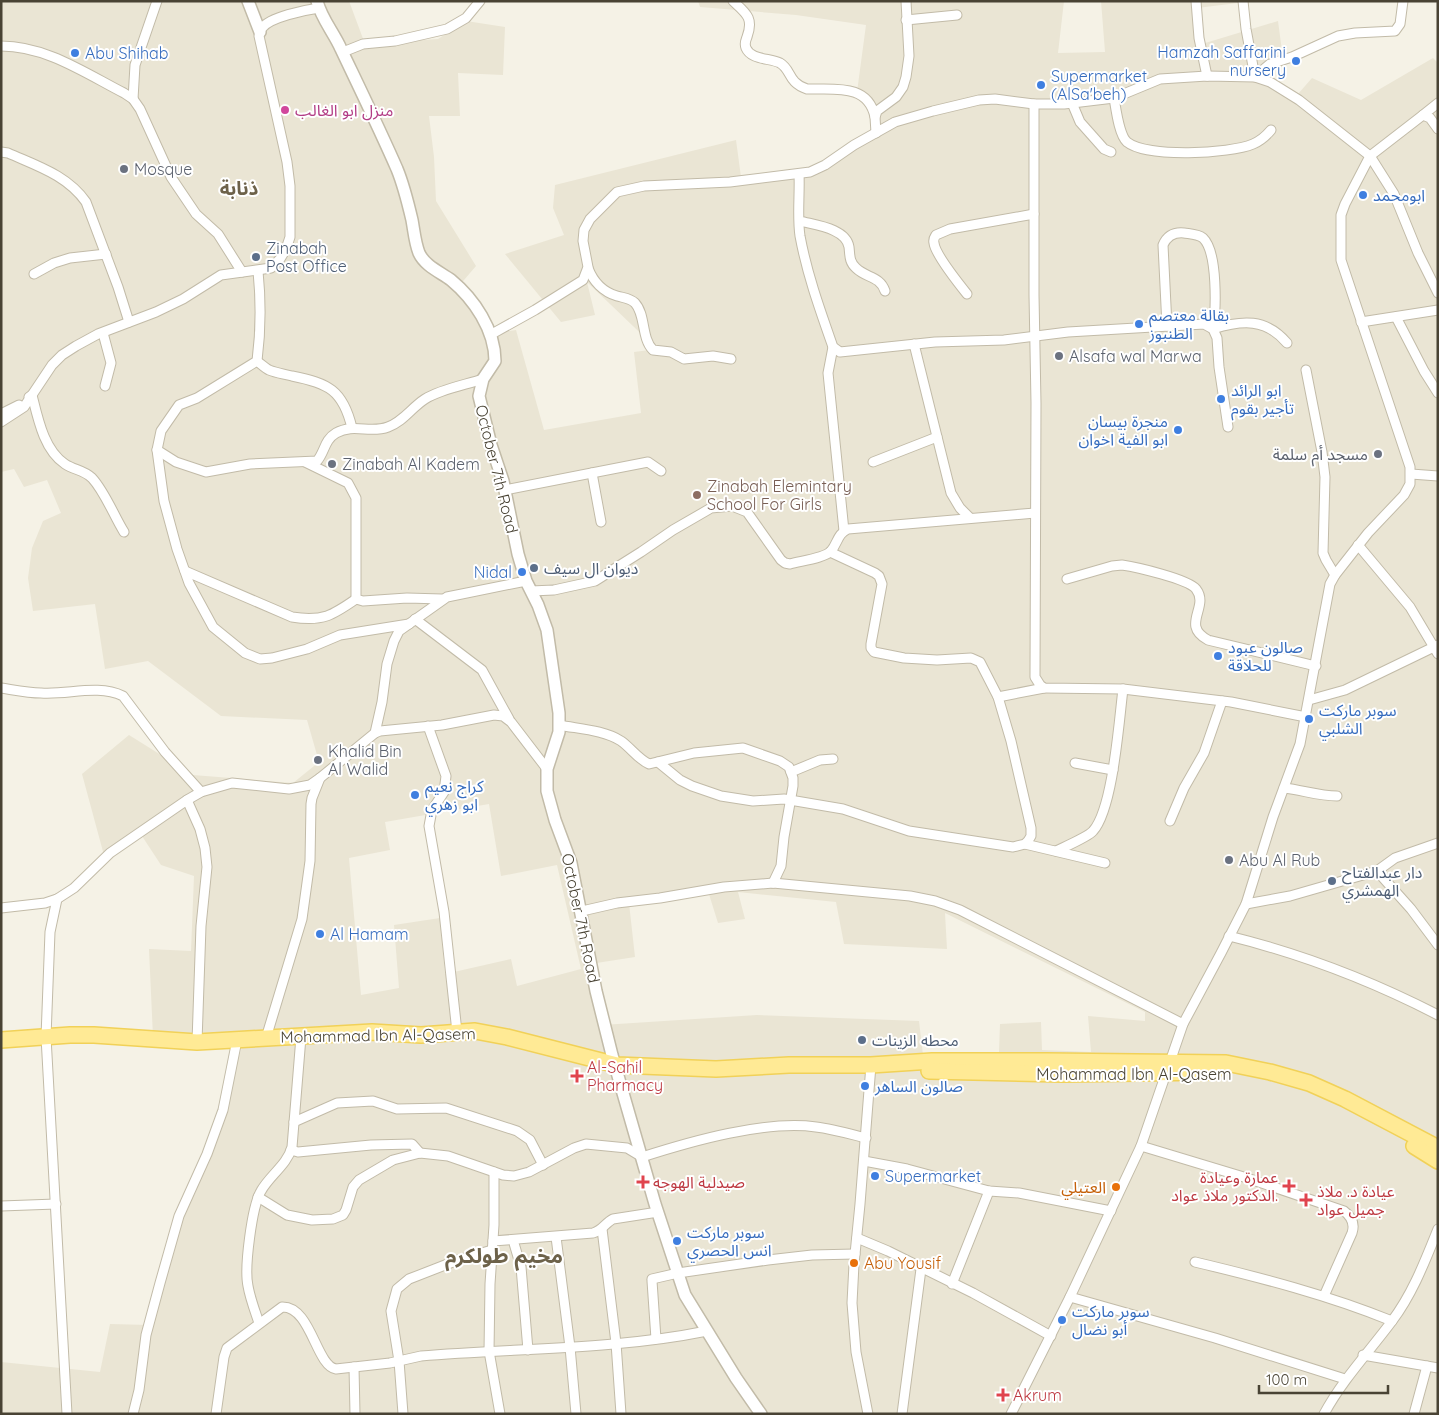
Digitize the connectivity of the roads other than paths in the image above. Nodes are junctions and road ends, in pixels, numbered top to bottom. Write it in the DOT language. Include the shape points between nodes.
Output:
graph roads {
  1 [pos="157,1"];
  2 [pos="248,1"];
  3 [pos="480,1"];
  4 [pos="733,1"];
  5 [pos="906,1"];
  6 [pos="1196,1"];
  7 [pos="1243,1"];
  8 [pos="1403,1"];
  9 [pos="318,5"];
  10 [pos="957,15"];
  11 [pos="906,20"];
  12 [pos="260,32"];
  13 [pos="1,46"];
  14 [pos="343,52"];
  15 [pos="1207,76"];
  16 [pos="1258,77"];
  17 [pos="1114,98"];
  18 [pos="134,99"];
  19 [pos="1072,103"];
  20 [pos="1438,103"];
  21 [pos="1034,104"];
  22 [pos="1423,115"];
  23 [pos="875,116"];
  24 [pos="1438,129"];
  25 [pos="1271,130"];
  26 [pos="876,133"];
  27 [pos="1,152"];
  28 [pos="1111,152"];
  29 [pos="1370,156"];
  30 [pos="799,174"];
  31 [pos="1034,214"];
  32 [pos="800,221"];
  33 [pos="106,254"];
  34 [pos="588,267"];
  35 [pos="258,271"];
  36 [pos="242,272"];
  37 [pos="34,274"];
  38 [pos="885,291"];
  39 [pos="1438,293"];
  40 [pos="967,294"];
  41 [pos="1438,310"];
  42 [pos="1396,317"];
  43 [pos="129,322"];
  44 [pos="1361,322"];
  45 [pos="1167,326"];
  46 [pos="1213,329"];
  47 [pos="103,332"];
  48 [pos="490,335"];
  49 [pos="1034,336"];
  50 [pos="1287,343"];
  51 [pos="914,344"];
  52 [pos="833,346"];
  53 [pos="731,359"];
  54 [pos="257,361"];
  55 [pos="1306,370"];
  56 [pos="483,379"];
  57 [pos="105,386"];
  58 [pos="1438,393"];
  59 [pos="32,396"];
  60 [pos="1,414"];
  61 [pos="1,422"];
  62 [pos="1228,427"];
  63 [pos="352,428"];
  64 [pos="937,437"];
  65 [pos="157,450"];
  66 [pos="304,461"];
  67 [pos="873,462"];
  68 [pos="661,471"];
  69 [pos="592,473"];
  70 [pos="1411,474"];
  71 [pos="1438,476"];
  72 [pos="505,490"];
  73 [pos="1036,513"];
  74 [pos="970,518"];
  75 [pos="601,522"];
  76 [pos="844,531"];
  77 [pos="124,532"];
  78 [pos="1358,545"];
  79 [pos="830,552"];
  80 [pos="185,571"];
  81 [pos="1335,575"];
  82 [pos="1067,579"];
  83 [pos="528,586"];
  84 [pos="356,599"];
  85 [pos="442,599"];
  86 [pos="412,621"];
  87 [pos="1437,649"];
  88 [pos="1316,666"];
  89 [pos="1,688"];
  90 [pos="1044,688"];
  91 [pos="1123,689"];
  92 [pos="998,697"];
  93 [pos="1309,700"];
  94 [pos="1222,701"];
  95 [pos="1306,717"];
  96 [pos="509,719"];
  97 [pos="559,725"];
  98 [pos="428,726"];
  99 [pos="375,733"];
  100 [pos="833,759"];
  101 [pos="658,762"];
  102 [pos="1075,763"];
  103 [pos="548,769"];
  104 [pos="1113,770"];
  105 [pos="791,772"];
  106 [pos="320,778"];
  107 [pos="1284,788"];
  108 [pos="200,792"];
  109 [pos="1336,796"];
  110 [pos="187,800"];
  111 [pos="790,800"];
  112 [pos="1170,821"];
  113 [pos="1438,843"];
  114 [pos="1025,844"];
  115 [pos="1056,852"];
  116 [pos="1105,863"];
  117 [pos="1377,871"];
  118 [pos="773,883"];
  119 [pos="56,900"];
  120 [pos="1246,904"];
  121 [pos="1,908"];
  122 [pos="582,911"];
  123 [pos="1230,936"];
  124 [pos="1438,945"];
  125 [pos="1438,1015"];
  126 [pos="1183,1024"];
  127 [pos="458,1032"];
  128 [pos="46,1037"];
  129 [pos="301,1037"];
  130 [pos="266,1038"];
  131 [pos="1,1040"];
  132 [pos="237,1040"];
  133 [pos="197,1042"];
  134 [pos="614,1064"];
  135 [pos="871,1065"];
  136 [pos="1168,1068"];
  137 [pos="294,1122"];
  138 [pos="866,1138"];
  139 [pos="1141,1146"];
  140 [pos="1438,1148"];
  141 [pos="291,1150"];
  142 [pos="420,1153"];
  143 [pos="642,1157"];
  144 [pos="864,1161"];
  145 [pos="1438,1161"];
  146 [pos="543,1166"];
  147 [pos="494,1172"];
  148 [pos="989,1191"];
  149 [pos="258,1197"];
  150 [pos="56,1204"];
  151 [pos="1,1206"];
  152 [pos="1111,1211"];
  153 [pos="658,1212"];
  154 [pos="602,1229"];
  155 [pos="1438,1229"];
  156 [pos="556,1237"];
  157 [pos="857,1238"];
  158 [pos="513,1240"];
  159 [pos="493,1246"];
  160 [pos="855,1254"];
  161 [pos="1195,1262"];
  162 [pos="921,1268"];
  163 [pos="678,1273"];
  164 [pos="952,1284"];
  165 [pos="1324,1296"];
  166 [pos="1070,1297"];
  167 [pos="1392,1321"];
  168 [pos="259,1323"];
  169 [pos="707,1331"];
  170 [pos="1051,1336"];
  171 [pos="656,1339"];
  172 [pos="616,1343"];
  173 [pos="570,1347"];
  174 [pos="528,1350"];
  175 [pos="489,1351"];
  176 [pos="1364,1355"];
  177 [pos="399,1361"];
  178 [pos="1427,1366"];
  179 [pos="354,1367"];
  180 [pos="1438,1368"];
  181 [pos="1345,1379"];
  182 [pos="67,1414"];
  183 [pos="133,1414"];
  184 [pos="216,1414"];
  185 [pos="356,1414"];
  186 [pos="403,1414"];
  187 [pos="500,1414"];
  188 [pos="576,1414"];
  189 [pos="621,1414"];
  190 [pos="760,1414"];
  191 [pos="868,1414"];
  192 [pos="902,1414"];
  193 [pos="1011,1414"];
  194 [pos="1324,1414"];
  195 [pos="1414,1414"];
  1 -- 18 [label="street" via="135,65"];
  2 -- 12 [label="street"];
  3 -- 14 [label="street" via="466,18 447,29 395,41 363,44"];
  4 -- 23 [label="street" via="747,13 751,24 745,43 748,52 784,66 800,87 854,91 868,100"];
  5 -- 11 [label="street"];
  6 -- 15 [label="street"];
  7 -- 16 [label="street"];
  8 -- 16 [label="street" via="1400,25 1394,31 1338,36 1270,64"];
  9 -- 12 [label="street" via="268,22"];
  9 -- 14 [label="street, October 7th Road"];
  10 -- 11 [label="street"];
  11 -- 23 [label="street" via="909,56 905,80 900,93 878,109"];
  12 -- 35 [label="street" via="260,46 287,162 291,209 286,249 271,268"];
  13 -- 18 [label="street" via="48,54"];
  14 -- 48 [label="street, October 7th Road" via="398,172 420,254 425,262 465,294"];
  15 -- 16 [label="street"];
  15 -- 17 [label="street" via="1160,79"];
  16 -- 29 [label="street" via="1299,100"];
  17 -- 19 [label="street"];
  17 -- 25 [label="street" via="1124,139 1154,151 1198,152 1246,146"];
  18 -- 36 [label="street" via="171,177 196,214 218,234"];
  19 -- 21 [label="street"];
  19 -- 28 [label="street" via="1080,122 1104,149"];
  20 -- 22 [label="street"];
  21 -- 26 [label="street" via="979,100 895,122"];
  21 -- 31 [label="street"];
  22 -- 24 [label="street" via="1430,118"];
  22 -- 29 [label="street"];
  23 -- 26 [label="street"];
  26 -- 30 [label="street" via="817,169"];
  27 -- 33 [label="street" via="53,173 76,190 86,202"];
  29 -- 39 [label="street" via="1394,194"];
  29 -- 44 [label="street" via="1341,215 1342,260"];
  30 -- 32 [label="street"];
  30 -- 34 [label="street" via="730,182 644,186 618,192 590,219 584,230"];
  31 -- 40 [label="street" via="950,229 936,235 934,246"];
  31 -- 49 [label="street"];
  32 -- 38 [label="street" via="844,237 849,244 853,266 877,279"];
  32 -- 52 [label="street" via="808,274"];
  33 -- 37 [label="street" via="54,262"];
  33 -- 43 [label="street"];
  34 -- 48 [label="street" via="583,280"];
  34 -- 53 [label="street" via="603,289 636,305 653,350 670,352 682,359 713,356"];
  35 -- 36 [label="street"];
  35 -- 54 [label="street" via="261,307"];
  36 -- 43 [label="street" via="221,276 156,312"];
  41 -- 42 [label="street"];
  42 -- 44 [label="street"];
  42 -- 58 [label="street"];
  43 -- 47 [label="street"];
  44 -- 70 [label="street"];
  45 -- 46 [label="street" via="1204,324"];
  45 -- 46 [label="street" via="1163,245 1169,236 1181,233 1200,236 1207,244 1216,288"];
  45 -- 49 [label="street"];
  46 -- 50 [label="street" via="1250,322 1266,326"];
  46 -- 62 [label="street" via="1217,338"];
  47 -- 57 [label="street" via="111,363"];
  47 -- 59 [label="street" via="62,355"];
  48 -- 56 [label="street, October 7th Road" via="495,361"];
  49 -- 51 [label="street"];
  49 -- 73 [label="street"];
  51 -- 52 [label="street" via="840,352"];
  51 -- 64 [label="street"];
  52 -- 76 [label="street" via="828,373"];
  54 -- 63 [label="street" via="270,371 323,384 348,410"];
  54 -- 65 [label="street" via="197,398 179,405 161,431"];
  55 -- 81 [label="street" via="1325,477 1323,553"];
  56 -- 63 [label="street" via="429,397 403,420 386,428"];
  56 -- 72 [label="street, October 7th Road" via="479,396"];
  59 -- 60 [label="street"];
  59 -- 61 [label="street" via="24,407"];
  59 -- 77 [label="street" via="49,446 64,464 91,477"];
  63 -- 66 [label="street" via="332,436 324,444 317,461"];
  64 -- 67 [label="street"];
  64 -- 74 [label="street" via="952,495"];
  65 -- 66 [label="street" via="176,462 206,472 250,464"];
  65 -- 80 [label="street" via="164,501"];
  66 -- 84 [label="street" via="352,487 356,498"];
  68 -- 69 [label="street" via="648,462"];
  69 -- 72 [label="street"];
  69 -- 75 [label="street"];
  70 -- 71 [label="street"];
  70 -- 78 [label="street" via="1404,495"];
  72 -- 83 [label="street, October 7th Road"];
  73 -- 74 [label="street"];
  73 -- 90 [label="street" via="1034,672"];
  74 -- 76 [label="street"];
  76 -- 79 [label="street"];
  78 -- 81 [label="street"];
  78 -- 87 [label="street" via="1410,607"];
  79 -- 83 [label="street" via="786,563 747,512 732,506 710,508 595,581 554,590"];
  79 -- 92 [label="street" via="875,573 881,580 870,644 874,652 904,658 976,659"];
  80 -- 84 [label="street" via="292,617 328,616"];
  80 -- 86 [label="street" via="213,627 254,658 272,658 307,649 340,635"];
  81 -- 88 [label="street" via="1328,591"];
  82 -- 88 [label="street" via="1122,565 1187,582 1199,596 1200,607 1195,623 1202,637"];
  83 -- 85 [label="street"];
  83 -- 97 [label="street, October 7th Road" via="547,630"];
  84 -- 85 [label="street"];
  85 -- 86 [label="street"];
  86 -- 96 [label="street" via="482,670"];
  86 -- 99 [label="street" via="399,631 394,642"];
  87 -- 93 [label="street" via="1345,690"];
  88 -- 93 [label="street"];
  89 -- 108 [label="street" via="41,694 99,690 123,696"];
  90 -- 91 [label="street"];
  90 -- 92 [label="street"];
  91 -- 94 [label="street"];
  91 -- 104 [label="street"];
  92 -- 114 [label="street" via="1031,828 1031,836"];
  93 -- 95 [label="street"];
  94 -- 95 [label="street"];
  94 -- 112 [label="street" via="1204,753"];
  95 -- 107 [label="street"];
  96 -- 98 [label="street" via="494,715"];
  96 -- 103 [label="street"];
  97 -- 101 [label="street" via="614,737 644,762"];
  97 -- 103 [label="street, October 7th Road"];
  98 -- 99 [label="street"];
  98 -- 127 [label="street" via="446,776 444,792 432,810 429,826 444,912"];
  99 -- 106 [label="street"];
  100 -- 105 [label="street" via="820,760"];
  101 -- 105 [label="street" via="694,753 743,748 780,761"];
  101 -- 111 [label="street" via="680,780 721,796 753,801"];
  102 -- 104 [label="street"];
  103 -- 122 [label="street, October 7th Road" via="547,791 571,863"];
  104 -- 115 [label="street" via="1102,816 1093,832"];
  105 -- 111 [label="street"];
  106 -- 108 [label="street" via="310,785 289,789 232,784"];
  106 -- 130 [label="street" via="310,804 310,861 302,919"];
  107 -- 109 [label="street"];
  107 -- 120 [label="street"];
  108 -- 110 [label="street"];
  110 -- 119 [label="street" via="110,853 74,888"];
  110 -- 133 [label="street" via="200,829 207,867"];
  111 -- 114 [label="street" via="843,809 909,831 1013,847"];
  111 -- 118 [label="street" via="781,866"];
  113 -- 117 [label="street" via="1395,858"];
  114 -- 115 [label="street"];
  115 -- 116 [label="street"];
  117 -- 120 [label="street" via="1290,896"];
  117 -- 124 [label="street"];
  118 -- 122 [label="street" via="724,887"];
  118 -- 126 [label="street" via="910,896 948,905"];
  119 -- 121 [label="street"];
  119 -- 128 [label="street" via="50,932"];
  120 -- 123 [label="street"];
  122 -- 134 [label="street, October 7th Road" via="596,991"];
  123 -- 125 [label="street" via="1340,971"];
  123 -- 126 [label="street"];
  126 -- 136 [label="street"];
  127 -- 129 [label="main road, Mohammad Ibn Al-Qasem" via="421,1035 372,1032"];
  127 -- 134 [label="main road, Mohammad Ibn Al-Qasem" via="475,1031 506,1037"];
  128 -- 131 [label="main road, Mohammad Ibn Al-Qasem"];
  128 -- 133 [label="main road, Mohammad Ibn Al-Qasem" via="94,1035"];
  128 -- 150 [label="street"];
  129 -- 130 [label="main road, Mohammad Ibn Al-Qasem"];
  129 -- 137 [label="street"];
  130 -- 132 [label="main road, Mohammad Ibn Al-Qasem"];
  132 -- 133 [label="main road, Mohammad Ibn Al-Qasem"];
  132 -- 183 [label="street" via="222,1110 207,1154 179,1216 160,1283 146,1335"];
  134 -- 135 [label="main road, Mohammad Ibn Al-Qasem" via="716,1069"];
  134 -- 143 [label="street, October 7th Road"];
  135 -- 136 [label="main road, Mohammad Ibn Al-Qasem" via="933,1071 1062,1074"];
  135 -- 138 [label="street"];
  136 -- 139 [label="street"];
  136 -- 140 [label="main road, Mohammad Ibn Al-Qasem" via="1226,1063 1309,1083"];
  136 -- 145 [label="main road, Mohammad Ibn Al-Qasem" via="1236,1074 1299,1090 1351,1113"];
  137 -- 141 [label="street"];
  137 -- 146 [label="street" via="337,1103 373,1101 397,1109 446,1108 517,1131 530,1140"];
  138 -- 143 [label="street" via="816,1126 778,1127 734,1133"];
  138 -- 144 [label="street"];
  139 -- 152 [label="street"];
  139 -- 165 [label="street" via="1349,1214 1352,1233"];
  141 -- 142 [label="street" via="412,1144"];
  141 -- 149 [label="street"];
  142 -- 147 [label="street" via="448,1156"];
  142 -- 149 [label="street" via="393,1160 358,1180 346,1210 338,1218 312,1220 287,1215"];
  143 -- 146 [label="street" via="627,1148 586,1144"];
  143 -- 153 [label="street, October 7th Road"];
  144 -- 148 [label="street"];
  144 -- 157 [label="street"];
  146 -- 147 [label="street" via="514,1176"];
  147 -- 159 [label="street"];
  148 -- 152 [label="street" via="1019,1193"];
  148 -- 164 [label="street"];
  149 -- 168 [label="street" via="249,1243 247,1284"];
  150 -- 151 [label="street"];
  150 -- 182 [label="street"];
  152 -- 166 [label="street"];
  153 -- 154 [label="street" via="613,1219"];
  153 -- 163 [label="street, October 7th Road"];
  154 -- 156 [label="street"];
  154 -- 172 [label="street"];
  155 -- 167 [label="street" via="1412,1290"];
  156 -- 158 [label="street"];
  156 -- 173 [label="street"];
  157 -- 160 [label="street"];
  157 -- 162 [label="street"];
  158 -- 159 [label="street"];
  158 -- 174 [label="street" via="521,1267"];
  159 -- 175 [label="street"];
  159 -- 177 [label="street" via="409,1279 397,1289 391,1312"];
  160 -- 163 [label="street" via="812,1255"];
  160 -- 191 [label="street" via="854,1344"];
  161 -- 165 [label="street"];
  162 -- 164 [label="street"];
  162 -- 192 [label="street"];
  163 -- 169 [label="street, October 7th Road" via="685,1295"];
  163 -- 171 [label="street" via="652,1280"];
  164 -- 170 [label="street"];
  165 -- 167 [label="street"];
  166 -- 170 [label="street"];
  166 -- 181 [label="street"];
  167 -- 176 [label="street"];
  168 -- 179 [label="street" via="282,1307 291,1308 307,1326 329,1367"];
  168 -- 184 [label="street" via="225,1352"];
  169 -- 171 [label="street"];
  169 -- 190 [label="street, October 7th Road"];
  170 -- 193 [label="street"];
  171 -- 172 [label="street"];
  172 -- 173 [label="street"];
  172 -- 189 [label="street"];
  173 -- 174 [label="street"];
  173 -- 188 [label="street"];
  174 -- 175 [label="street"];
  175 -- 177 [label="street" via="421,1356"];
  175 -- 187 [label="street"];
  176 -- 178 [label="street"];
  176 -- 181 [label="street"];
  177 -- 179 [label="street"];
  177 -- 186 [label="street"];
  178 -- 180 [label="street"];
  178 -- 195 [label="street"];
  179 -- 185 [label="street"];
  181 -- 194 [label="street"];
}
